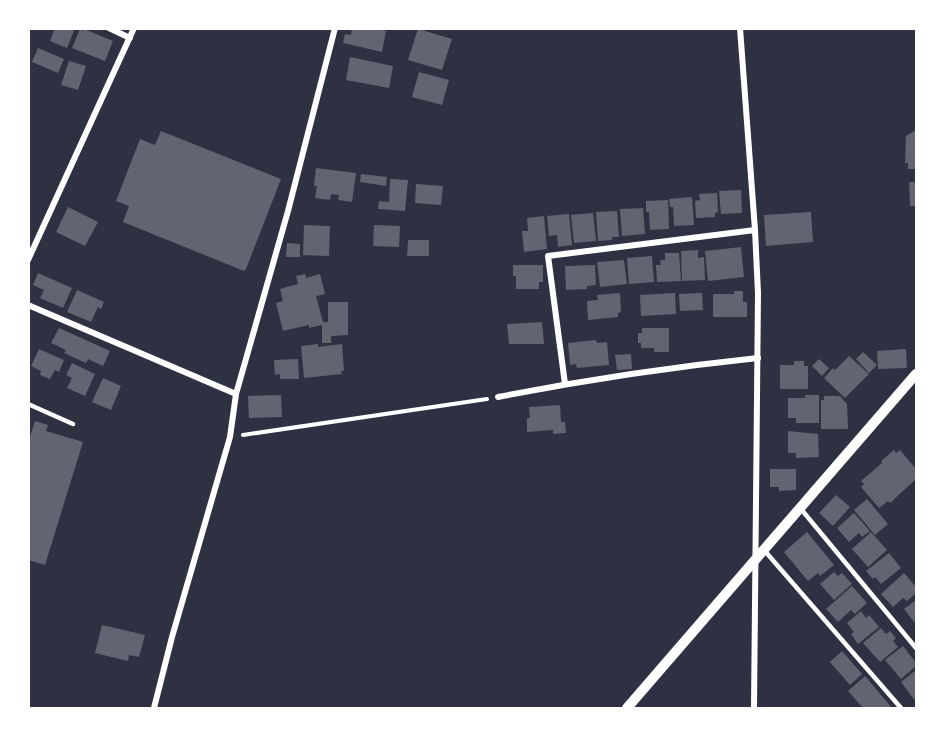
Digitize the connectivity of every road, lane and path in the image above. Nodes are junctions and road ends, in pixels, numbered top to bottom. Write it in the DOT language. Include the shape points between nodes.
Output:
graph roads {
  1 [pos="109,28"];
  2 [pos="134,28"];
  3 [pos="335,28"];
  4 [pos="740,28"];
  5 [pos="130,38"];
  6 [pos="755,230"];
  7 [pos="28,260"];
  8 [pos="28,305"];
  9 [pos="758,358"];
  10 [pos="916,374"];
  11 [pos="565,384"];
  12 [pos="236,394"];
  13 [pos="498,397"];
  14 [pos="28,404"];
  15 [pos="73,424"];
  16 [pos="230,437"];
  17 [pos="800,508"];
  18 [pos="760,554"];
  19 [pos="916,648"];
  20 [pos="154,708"];
  21 [pos="627,708"];
  22 [pos="754,708"];
  23 [pos="901,708"];
  1 -- 5 [label="street"];
  2 -- 5 [label="street"];
  3 -- 12 [label="street"];
  4 -- 6 [label="street"];
  5 -- 7 [label="street"];
  6 -- 9 [label="street"];
  6 -- 11 [label="street" via="548,256"];
  8 -- 12 [label="street"];
  9 -- 11 [label="street"];
  9 -- 18 [label="street"];
  10 -- 17 [label="street"];
  11 -- 13 [label="street"];
  12 -- 16 [label="street"];
  13 -- 16 [label="path"];
  14 -- 15 [label="lane"];
  16 -- 20 [label="street"];
  17 -- 18 [label="street"];
  17 -- 19 [label="lane"];
  18 -- 21 [label="street"];
  18 -- 22 [label="street"];
  18 -- 23 [label="lane"];
}
